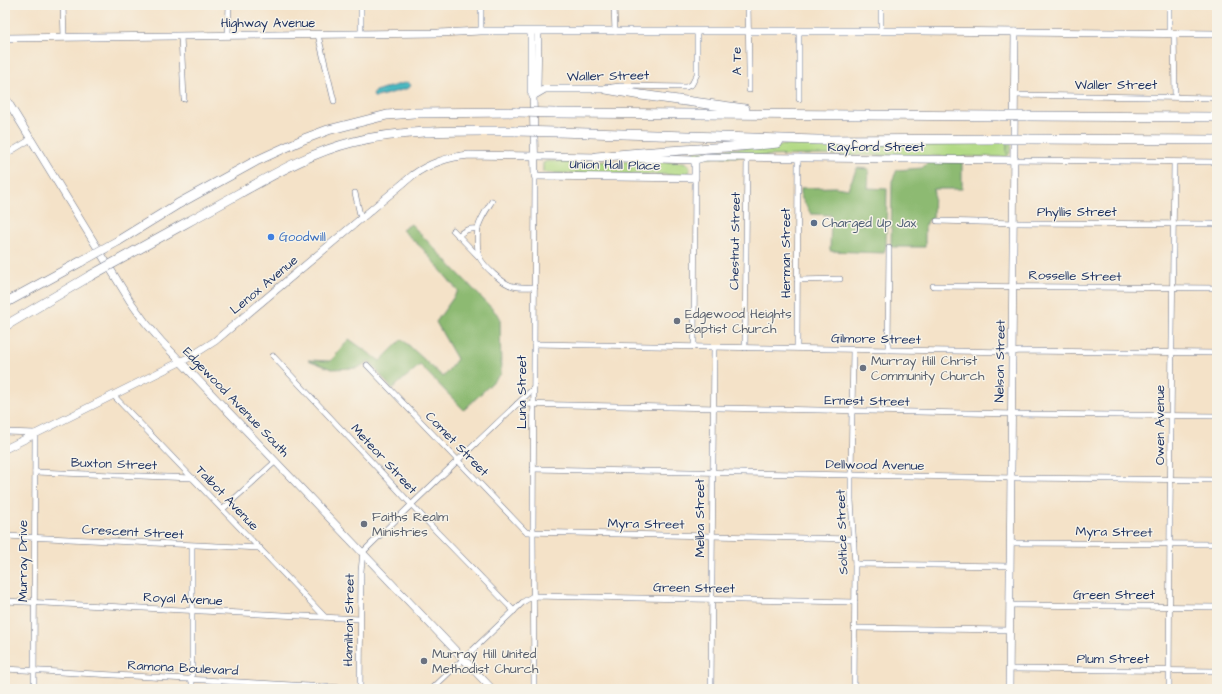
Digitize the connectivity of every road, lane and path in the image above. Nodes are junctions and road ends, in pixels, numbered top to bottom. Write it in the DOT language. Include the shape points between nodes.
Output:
graph roads {
  1 [pos="63,5"];
  2 [pos="229,5"];
  3 [pos="361,5"];
  4 [pos="481,5"];
  5 [pos="614,5"];
  6 [pos="748,5"];
  7 [pos="881,5"];
  8 [pos="1169,5"];
  9 [pos="698,31"];
  10 [pos="748,31"];
  11 [pos="799,31"];
  12 [pos="881,31"];
  13 [pos="482,32"];
  14 [pos="534,32"];
  15 [pos="614,32"];
  16 [pos="1015,32"];
  17 [pos="1172,33"];
  18 [pos="361,34"];
  19 [pos="1217,34"];
  20 [pos="228,35"];
  21 [pos="318,35"];
  22 [pos="181,36"];
  23 [pos="64,37"];
  24 [pos="5,38"];
  25 [pos="606,88"];
  26 [pos="748,90"];
  27 [pos="533,96"];
  28 [pos="1014,96"];
  29 [pos="5,97"];
  30 [pos="800,98"];
  31 [pos="1175,98"];
  32 [pos="1217,98"];
  33 [pos="184,99"];
  34 [pos="334,101"];
  35 [pos="836,115"];
  36 [pos="1217,118"];
  37 [pos="31,139"];
  38 [pos="818,140"];
  39 [pos="1217,140"];
  40 [pos="5,155"];
  41 [pos="535,157"];
  42 [pos="596,157"];
  43 [pos="747,158"];
  44 [pos="798,158"];
  45 [pos="695,160"];
  46 [pos="1013,160"];
  47 [pos="1174,162"];
  48 [pos="1217,162"];
  49 [pos="535,176"];
  50 [pos="695,178"];
  51 [pos="355,193"];
  52 [pos="492,201"];
  53 [pos="361,219"];
  54 [pos="937,221"];
  55 [pos="1013,223"];
  56 [pos="1173,224"];
  57 [pos="1217,224"];
  58 [pos="478,229"];
  59 [pos="453,230"];
  60 [pos="458,236"];
  61 [pos="889,248"];
  62 [pos="481,260"];
  63 [pos="797,280"];
  64 [pos="840,280"];
  65 [pos="933,286"];
  66 [pos="1013,286"];
  67 [pos="534,287"];
  68 [pos="1172,288"];
  69 [pos="1217,288"];
  70 [pos="5,303"];
  71 [pos="5,326"];
  72 [pos="534,344"];
  73 [pos="694,347"];
  74 [pos="714,348"];
  75 [pos="745,348"];
  76 [pos="797,348"];
  77 [pos="853,350"];
  78 [pos="888,350"];
  79 [pos="1012,352"];
  80 [pos="1171,352"];
  81 [pos="1217,352"];
  82 [pos="273,356"];
  83 [pos="180,361"];
  84 [pos="367,365"];
  85 [pos="534,388"];
  86 [pos="114,395"];
  87 [pos="517,404"];
  88 [pos="534,405"];
  89 [pos="712,409"];
  90 [pos="851,412"];
  91 [pos="1012,414"];
  92 [pos="1171,416"];
  93 [pos="1217,416"];
  94 [pos="5,432"];
  95 [pos="35,433"];
  96 [pos="5,449"];
  97 [pos="276,461"];
  98 [pos="458,461"];
  99 [pos="534,469"];
  100 [pos="35,472"];
  101 [pos="712,473"];
  102 [pos="851,476"];
  103 [pos="193,478"];
  104 [pos="1011,478"];
  105 [pos="1170,479"];
  106 [pos="1217,480"];
  107 [pos="412,504"];
  108 [pos="222,509"];
  109 [pos="533,532"];
  110 [pos="5,536"];
  111 [pos="712,536"];
  112 [pos="35,538"];
  113 [pos="854,539"];
  114 [pos="1011,542"];
  115 [pos="1170,544"];
  116 [pos="1217,544"];
  117 [pos="192,546"];
  118 [pos="260,548"];
  119 [pos="363,552"];
  120 [pos="855,564"];
  121 [pos="1010,566"];
  122 [pos="533,596"];
  123 [pos="711,599"];
  124 [pos="5,601"];
  125 [pos="855,602"];
  126 [pos="34,603"];
  127 [pos="1010,605"];
  128 [pos="1170,607"];
  129 [pos="1217,607"];
  130 [pos="192,610"];
  131 [pos="514,611"];
  132 [pos="325,617"];
  133 [pos="360,619"];
  134 [pos="855,628"];
  135 [pos="1010,630"];
  136 [pos="464,658"];
  137 [pos="5,669"];
  138 [pos="1010,669"];
  139 [pos="1169,670"];
  140 [pos="34,671"];
  141 [pos="1217,671"];
  142 [pos="192,679"];
  143 [pos="34,689"];
  144 [pos="192,689"];
  145 [pos="360,689"];
  146 [pos="432,689"];
  147 [pos="492,689"];
  148 [pos="534,689"];
  149 [pos="711,689"];
  150 [pos="854,689"];
  151 [pos="1009,689"];
  152 [pos="1170,689"];
  1 -- 23 [label="street"];
  2 -- 20 [label="street"];
  3 -- 18 [label="street"];
  4 -- 13 [label="street"];
  5 -- 15 [label="street"];
  6 -- 10 [label="street, A Te"];
  7 -- 12 [label="street"];
  8 -- 17 [label="street"];
  9 -- 10 [label="street"];
  9 -- 15 [label="street"];
  9 -- 25 [label="street, Waller Street" via="697,74 692,84 686,87"];
  10 -- 11 [label="street"];
  10 -- 26 [label="street, A Te"];
  11 -- 12 [label="street"];
  11 -- 30 [label="street"];
  12 -- 16 [label="street"];
  13 -- 14 [label="street, Highway Avenue"];
  13 -- 18 [label="street, Highway Avenue"];
  14 -- 15 [label="street"];
  14 -- 27 [label="street, Luna Street" via="531,92"];
  16 -- 17 [label="street"];
  16 -- 28 [label="street, Nelson Street"];
  17 -- 19 [label="street"];
  17 -- 31 [label="street"];
  18 -- 21 [label="street, Highway Avenue"];
  20 -- 21 [label="street, Highway Avenue"];
  20 -- 22 [label="street, Highway Avenue"];
  21 -- 34 [label="street"];
  22 -- 23 [label="street, Highway Avenue"];
  22 -- 33 [label="street"];
  23 -- 24 [label="street, Highway Avenue"];
  25 -- 27 [label="street, Waller Street" via="545,89"];
  25 -- 35 [label="highway" via="750,109"];
  27 -- 41 [label="street, Luna Street"];
  28 -- 31 [label="street, Waller Street"];
  28 -- 46 [label="street, Nelson Street"];
  29 -- 37 [label="street, Edgewood Avenue South"];
  31 -- 32 [label="street, Waller Street"];
  35 -- 36 [label="highway, bridge"];
  35 -- 70 [label="highway, bridge" via="517,112 387,115 328,130 256,162"];
  37 -- 40 [label="street"];
  37 -- 83 [label="street, Edgewood Avenue South" via="130,301"];
  38 -- 39 [label="highway, bridge"];
  38 -- 42 [label="highway"];
  38 -- 71 [label="highway, bridge" via="435,131 380,136 352,142 289,166"];
  41 -- 42 [label="street, Rayford Street"];
  41 -- 49 [label="street, Luna Street"];
  41 -- 53 [label="street, Lenox Avenue" via="469,155 440,161 412,175"];
  42 -- 45 [label="street, Rayford Street"];
  43 -- 44 [label="street, Rayford Street"];
  43 -- 45 [label="street, Rayford Street" via="706,157"];
  43 -- 75 [label="street, Chestnut Street"];
  44 -- 46 [label="street, Rayford Street"];
  44 -- 63 [label="street, Herman Street"];
  45 -- 50 [label="street"];
  46 -- 47 [label="street, Rayford Street"];
  46 -- 55 [label="street, Nelson Street"];
  47 -- 48 [label="street, Rayford Street"];
  47 -- 56 [label="street, Owen Avenue"];
  49 -- 50 [label="street, Union Hall Place"];
  49 -- 67 [label="street, Luna Street"];
  50 -- 73 [label="street"];
  51 -- 53 [label="street"];
  52 -- 58 [label="street"];
  53 -- 83 [label="street, Lenox Avenue" via="215,341"];
  54 -- 55 [label="street, Phyllis Street"];
  55 -- 56 [label="street, Phyllis Street"];
  55 -- 66 [label="street, Nelson Street"];
  56 -- 57 [label="street, Phyllis Street"];
  56 -- 68 [label="street, Owen Avenue"];
  58 -- 60 [label="street" via="471,228"];
  58 -- 62 [label="street" via="478,254"];
  59 -- 60 [label="street"];
  60 -- 62 [label="street"];
  61 -- 78 [label="street"];
  62 -- 67 [label="street" via="505,283 518,287"];
  63 -- 64 [label="street"];
  63 -- 76 [label="street, Herman Street"];
  65 -- 66 [label="street, Rosselle Street"];
  66 -- 68 [label="street, Rosselle Street"];
  66 -- 79 [label="street, Nelson Street"];
  67 -- 72 [label="street, Luna Street"];
  68 -- 69 [label="street, Rosselle Street"];
  68 -- 80 [label="street, Owen Avenue"];
  72 -- 73 [label="street, Gilmore Street"];
  72 -- 85 [label="street, Luna Street"];
  73 -- 74 [label="street, Gilmore Street"];
  74 -- 75 [label="street, Gilmore Street"];
  74 -- 89 [label="street, Melba Street"];
  75 -- 76 [label="street, Gilmore Street"];
  76 -- 77 [label="street, Gilmore Street"];
  77 -- 78 [label="street, Gilmore Street"];
  77 -- 90 [label="street, Soltice Street"];
  78 -- 79 [label="street, Gilmore Street"];
  79 -- 80 [label="street, Gilmore Street"];
  79 -- 91 [label="street, Nelson Street"];
  80 -- 81 [label="street, Gilmore Street"];
  80 -- 92 [label="street, Owen Avenue"];
  82 -- 107 [label="street, Meteor Street"];
  83 -- 86 [label="street, Lenox Avenue"];
  83 -- 97 [label="street, Edgewood Avenue South"];
  84 -- 98 [label="street, Comet Street"];
  85 -- 87 [label="street"];
  85 -- 88 [label="street, Luna Street"];
  86 -- 95 [label="street, Lenox Avenue"];
  86 -- 103 [label="street, Talbot Avenue"];
  87 -- 88 [label="street, Ernest Street"];
  87 -- 98 [label="street"];
  88 -- 89 [label="street, Ernest Street"];
  88 -- 99 [label="street, Luna Street"];
  89 -- 90 [label="street, Ernest Street"];
  89 -- 101 [label="street, Melba Street"];
  90 -- 91 [label="street, Ernest Street"];
  90 -- 102 [label="street, Soltice Street"];
  91 -- 92 [label="street, Ernest Street"];
  91 -- 104 [label="street, Nelson Street"];
  92 -- 93 [label="street, Ernest Street"];
  92 -- 105 [label="street, Owen Avenue"];
  94 -- 95 [label="street"];
  95 -- 96 [label="street, Lenox Avenue"];
  95 -- 100 [label="street, Murray Drive"];
  97 -- 108 [label="street"];
  97 -- 119 [label="street, Edgewood Avenue South"];
  98 -- 107 [label="street"];
  98 -- 109 [label="street, Comet Street" via="526,532"];
  99 -- 101 [label="street, Dellwood Avenue"];
  99 -- 109 [label="street, Luna Street"];
  100 -- 103 [label="street, Buxton Street"];
  100 -- 112 [label="street, Murray Drive"];
  101 -- 102 [label="street, Dellwood Avenue"];
  101 -- 111 [label="street, Melba Street"];
  102 -- 104 [label="street, Dellwood Avenue"];
  102 -- 113 [label="street, Soltice Street"];
  103 -- 108 [label="street, Talbot Avenue"];
  104 -- 105 [label="street, Dellwood Avenue"];
  104 -- 114 [label="street, Nelson Street"];
  105 -- 106 [label="street, Dellwood Avenue"];
  105 -- 115 [label="street, Owen Avenue"];
  107 -- 119 [label="street"];
  107 -- 131 [label="street, Meteor Street"];
  108 -- 118 [label="street, Talbot Avenue"];
  109 -- 111 [label="street, Myra Street"];
  109 -- 122 [label="street, Luna Street"];
  110 -- 112 [label="street, Crescent Street"];
  111 -- 113 [label="street, Myra Street"];
  111 -- 123 [label="street, Melba Street"];
  112 -- 117 [label="street, Crescent Street"];
  112 -- 126 [label="street, Murray Drive"];
  113 -- 120 [label="street, Soltice Street"];
  114 -- 115 [label="street, Myra Street"];
  114 -- 121 [label="street, Nelson Street"];
  115 -- 116 [label="street, Myra Street"];
  115 -- 128 [label="street, Owen Avenue"];
  117 -- 118 [label="street, Crescent Street"];
  117 -- 130 [label="street"];
  118 -- 132 [label="street, Talbot Avenue"];
  119 -- 133 [label="street, Hamilton Street"];
  119 -- 136 [label="street, Edgewood Avenue South"];
  120 -- 121 [label="street"];
  120 -- 125 [label="street, Soltice Street"];
  121 -- 127 [label="street, Nelson Street"];
  122 -- 123 [label="street, Green Street"];
  122 -- 131 [label="street"];
  122 -- 148 [label="street, Luna Street"];
  123 -- 125 [label="street, Green Street"];
  123 -- 149 [label="street, Melba Street"];
  124 -- 126 [label="street, Royal Avenue"];
  125 -- 134 [label="street, Soltice Street"];
  126 -- 130 [label="street, Royal Avenue"];
  126 -- 140 [label="street, Murray Drive"];
  127 -- 128 [label="street, Green Street"];
  127 -- 135 [label="street, Nelson Street"];
  128 -- 129 [label="street, Green Street"];
  128 -- 139 [label="street, Owen Avenue"];
  130 -- 132 [label="street, Royal Avenue"];
  130 -- 142 [label="street"];
  131 -- 136 [label="street"];
  132 -- 133 [label="street, Royal Avenue"];
  133 -- 145 [label="street, Hamilton Street"];
  134 -- 135 [label="street"];
  134 -- 150 [label="street, Soltice Street"];
  135 -- 138 [label="street, Nelson Street"];
  136 -- 146 [label="street"];
  136 -- 147 [label="street, Edgewood Avenue South"];
  137 -- 140 [label="street, Ramona Boulevard"];
  138 -- 139 [label="street, Plum Street"];
  138 -- 151 [label="street, Nelson Street"];
  139 -- 141 [label="street, Plum Street"];
  139 -- 152 [label="street, Owen Avenue"];
  140 -- 142 [label="street, Ramona Boulevard"];
  140 -- 143 [label="street, Murray Drive"];
  142 -- 144 [label="street"];
  142 -- 145 [label="street, Ramona Boulevard"];
}
